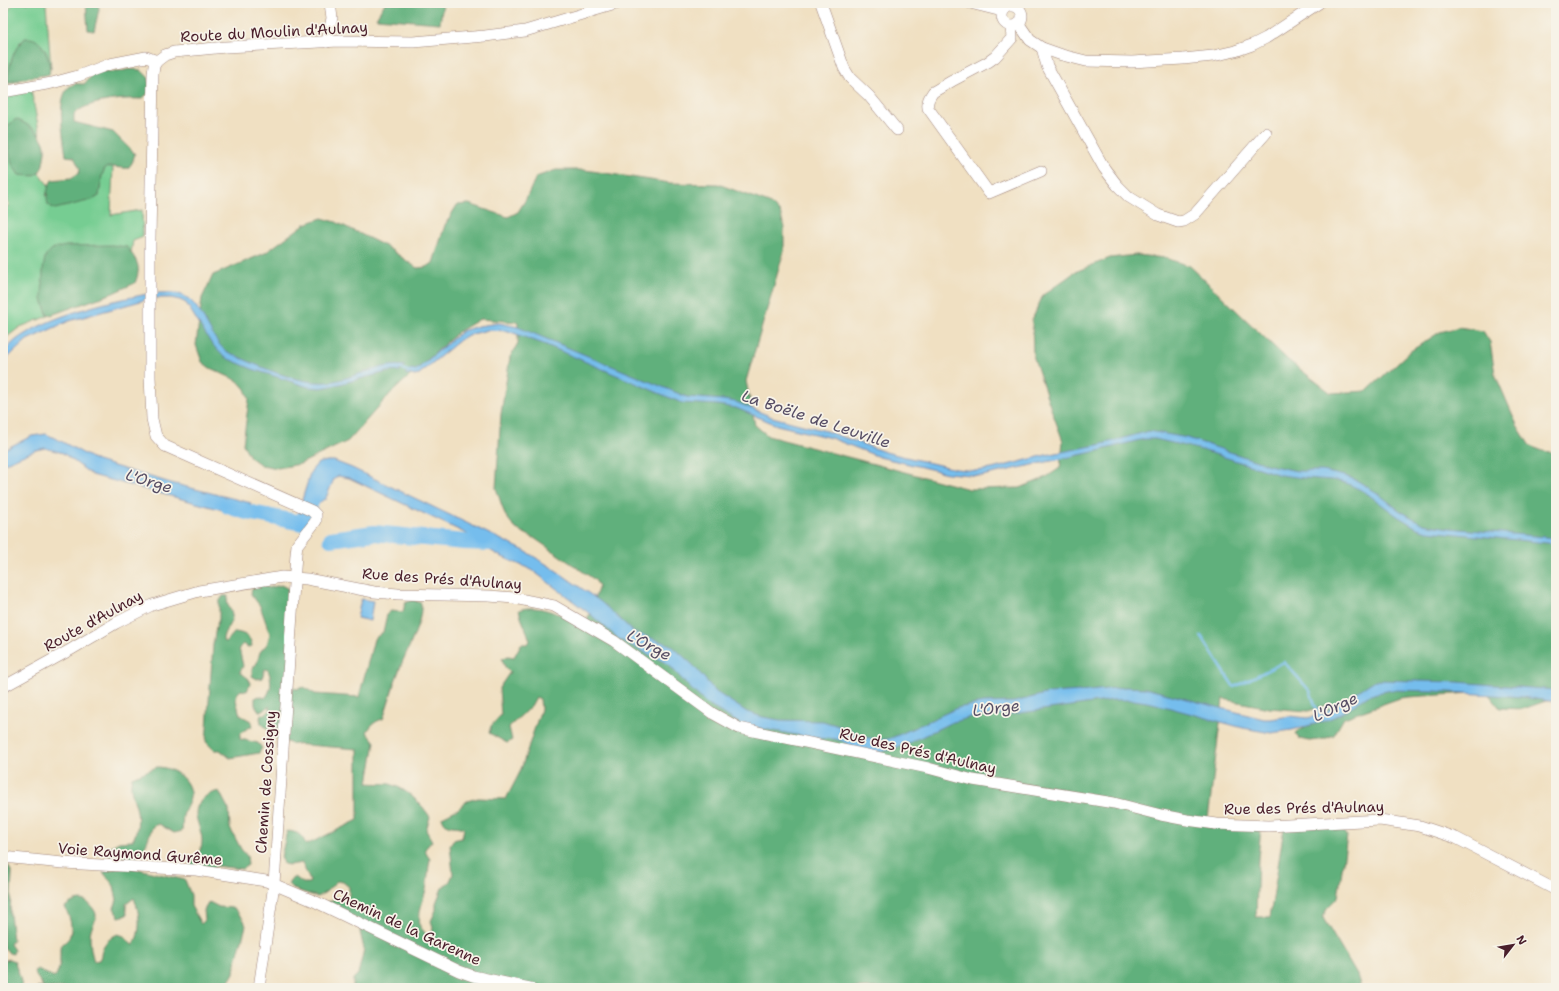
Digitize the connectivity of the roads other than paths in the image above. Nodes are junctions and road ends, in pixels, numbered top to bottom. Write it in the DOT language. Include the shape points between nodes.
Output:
graph roads {
  1 [pos="330,3"];
  2 [pos="619,3"];
  3 [pos="821,3"];
  4 [pos="970,3"];
  5 [pos="1319,3"];
  6 [pos="1002,11"];
  7 [pos="1015,25"];
  8 [pos="327,42"];
  9 [pos="1042,48"];
  10 [pos="157,61"];
  11 [pos="3,92"];
  12 [pos="897,130"];
  13 [pos="1266,133"];
  14 [pos="1041,171"];
  15 [pos="295,578"];
  16 [pos="3,687"];
  17 [pos="3,857"];
  18 [pos="274,884"];
  19 [pos="1556,890"];
  20 [pos="259,988"];
  21 [pos="530,988"];
  1 -- 8 [label="street" via="332,18"];
  2 -- 8 [label="street, Route du Moulin d'Aulnay" via="525,31 414,42"];
  3 -- 12 [label="street" via="844,68"];
  4 -- 6 [label="street"];
  5 -- 9 [label="street" via="1266,38 1234,52 1213,56 1132,62 1086,61"];
  6 -- 7 [label="street" via="1004,23"];
  6 -- 7 [label="street" via="1008,6 1016,7 1022,13 1021,21"];
  7 -- 9 [label="street"];
  7 -- 14 [label="street" via="1012,38 995,57 933,92 927,102 928,108 989,193"];
  8 -- 10 [label="street, Route du Moulin d'Aulnay" via="189,51 165,55"];
  9 -- 13 [label="street" via="1047,66 1104,168 1129,197 1178,222 1195,214"];
  10 -- 11 [label="street" via="146,57 110,64 52,83"];
  10 -- 15 [label="street, Chemin de Cossigny" via="153,74 150,289 150,388 156,436 165,446 299,505 314,516 297,545"];
  15 -- 16 [label="street, Route d'Aulnay" via="282,577 199,591 152,605"];
  15 -- 18 [label="street, Chemin de Cossigny"];
  15 -- 19 [label="street, Rue des Prés d'Aulnay" via="386,593 514,598 554,606 614,641 712,713 739,728 973,780 1114,803 1187,820 1269,826 1380,820 1420,826 1456,838"];
  17 -- 18 [label="street, Voie Raymond Gurême" via="196,870"];
  18 -- 20 [label="street, Chemin de Cossigny"];
  18 -- 21 [label="street, Chemin de la Garenne" via="459,971"];
}
